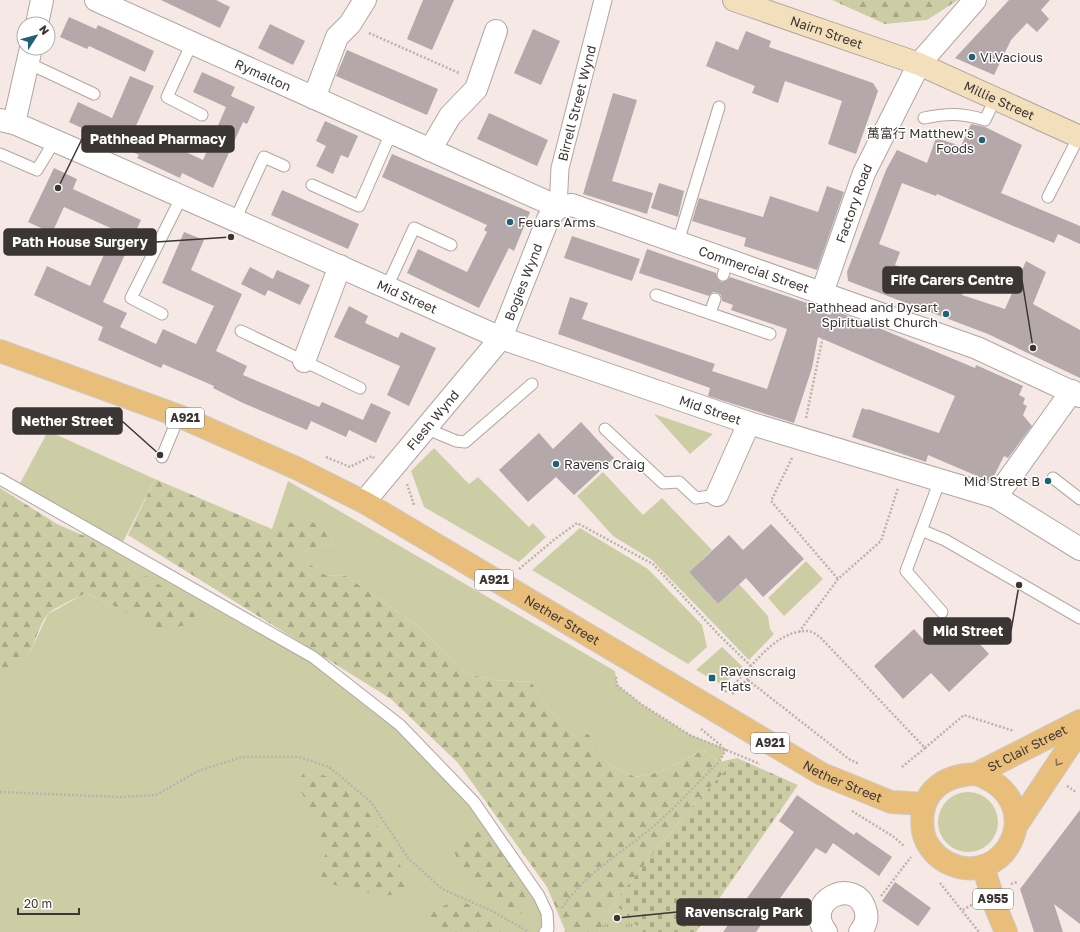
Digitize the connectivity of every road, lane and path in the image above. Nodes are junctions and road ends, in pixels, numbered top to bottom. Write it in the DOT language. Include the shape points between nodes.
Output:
graph roads {
  1 [pos="42,0"];
  2 [pos="96,0"];
  3 [pos="365,0"];
  4 [pos="603,0"];
  5 [pos="734,0"];
  6 [pos="975,0"];
  7 [pos="129,7"];
  8 [pos="39,16"];
  9 [pos="350,24"];
  10 [pos="496,31"];
  11 [pos="192,43"];
  12 [pos="29,56"];
  13 [pos="919,64"];
  14 [pos="478,81"];
  15 [pos="94,94"];
  16 [pos="314,98"];
  17 [pos="995,99"];
  18 [pos="719,107"];
  19 [pos="202,115"];
  20 [pos="924,118"];
  21 [pos="7,121"];
  22 [pos="391,133"];
  23 [pos="1079,137"];
  24 [pos="55,140"];
  25 [pos="430,150"];
  26 [pos="0,154"];
  27 [pos="284,166"];
  28 [pos="312,185"];
  29 [pos="182,196"];
  30 [pos="1048,197"];
  31 [pos="558,207"];
  32 [pos="235,220"];
  33 [pos="678,242"];
  34 [pos="451,245"];
  35 [pos="340,266"];
  36 [pos="387,287"];
  37 [pos="656,295"];
  38 [pos="827,295"];
  39 [pos="715,299"];
  40 [pos="162,314"];
  41 [pos="710,314"];
  42 [pos="241,331"];
  43 [pos="770,334"];
  44 [pos="501,338"];
  45 [pos="0,351"];
  46 [pos="304,361"];
  47 [pos="532,384"];
  48 [pos="360,388"];
  49 [pos="1076,393"];
  50 [pos="179,416"];
  51 [pos="749,423"];
  52 [pos="425,428"];
  53 [pos="605,429"];
  54 [pos="802,438"];
  55 [pos="162,457"];
  56 [pos="904,469"];
  57 [pos="1053,478"];
  58 [pos="0,480"];
  59 [pos="940,480"];
  60 [pos="717,495"];
  61 [pos="996,497"];
  62 [pos="1080,499"];
  63 [pos="364,502"];
  64 [pos="921,530"];
  65 [pos="1080,550"];
  66 [pos="519,569"];
  67 [pos="838,579"];
  68 [pos="942,612"];
  69 [pos="1080,618"];
  70 [pos="799,632"];
  71 [pos="752,666"];
  72 [pos="615,671"];
  73 [pos="748,680"];
  74 [pos="726,692"];
  75 [pos="731,696"];
  76 [pos="1080,721"];
  77 [pos="697,726"];
  78 [pos="1080,730"];
  79 [pos="1030,746"];
  80 [pos="925,748"];
  81 [pos="726,749"];
  82 [pos="761,765"];
  83 [pos="864,767"];
  84 [pos="902,767"];
  85 [pos="976,774"];
  86 [pos="0,792"];
  87 [pos="924,804"];
  88 [pos="845,807"];
  89 [pos="1016,826"];
  90 [pos="983,866"];
  91 [pos="935,877"];
  92 [pos="865,907"];
  93 [pos="546,931"];
  94 [pos="529,932"];
  95 [pos="826,932"];
  96 [pos="860,932"];
  97 [pos="979,932"];
  98 [pos="1006,932"];
  1 -- 8 [label="street"];
  2 -- 7 [label="street, Rymalton"];
  3 -- 9 [label="street"];
  4 -- 31 [label="street, Birrell Street Wynd" via="560,168"];
  5 -- 13 [label="main road, Nairn Street"];
  6 -- 13 [label="street, Factory Road"];
  7 -- 11 [label="street, Rymalton"];
  9 -- 14 [label="path"];
  9 -- 16 [label="street" via="337,37"];
  10 -- 14 [label="street"];
  11 -- 16 [label="street, Rymalton"];
  11 -- 19 [label="lane" via="167,97"];
  12 -- 15 [label="lane"];
  12 -- 21 [label="street"];
  13 -- 17 [label="main road, Millie Street"];
  13 -- 38 [label="street, Factory Road" via="864,173"];
  14 -- 25 [label="street" via="476,89 450,116"];
  16 -- 22 [label="street, Rymalton"];
  17 -- 20 [label="lane" via="985,120 948,113"];
  17 -- 23 [label="main road, Millie Street"];
  18 -- 33 [label="lane"];
  21 -- 24 [label="street, Mid Street"];
  22 -- 25 [label="street, Rymalton"];
  22 -- 28 [label="lane" via="358,206"];
  23 -- 30 [label="lane"];
  24 -- 26 [label="lane" via="37,170"];
  24 -- 29 [label="street, Mid Street"];
  25 -- 31 [label="street, Rymalton"];
  27 -- 32 [label="lane" via="264,157"];
  29 -- 32 [label="street, Mid Street"];
  29 -- 40 [label="lane" via="130,298"];
  31 -- 33 [label="street, Commercial Street" via="572,205"];
  31 -- 44 [label="street, Bogies Wynd" via="548,219"];
  32 -- 35 [label="street, Mid Street"];
  33 -- 38 [label="street, Commercial Street" via="726,268"];
  34 -- 36 [label="lane" via="414,228"];
  35 -- 36 [label="street, Mid Street"];
  35 -- 46 [label="street"];
  36 -- 44 [label="street, Mid Street"];
  37 -- 41 [label="lane"];
  38 -- 49 [label="street, Commercial Street" via="977,348"];
  38 -- 54 [label="path"];
  39 -- 41 [label="lane"];
  41 -- 43 [label="lane"];
  42 -- 46 [label="lane"];
  44 -- 51 [label="street, Mid Street"];
  44 -- 52 [label="street, Flesh Wynd"];
  45 -- 50 [label="main road, Nether Street / A921"];
  46 -- 48 [label="lane"];
  47 -- 52 [label="lane" via="465,442 456,441"];
  49 -- 61 [label="street"];
  50 -- 55 [label="lane"];
  50 -- 63 [label="main road, Nether Street / A921" via="296,468"];
  51 -- 54 [label="street, Mid Street"];
  51 -- 60 [label="street"];
  52 -- 63 [label="street, Flesh Wynd"];
  53 -- 60 [label="lane" via="663,483 678,482 696,498"];
  54 -- 56 [label="street, Mid Street"];
  54 -- 67 [label="path" via="771,501"];
  56 -- 59 [label="street, Mid Street"];
  56 -- 67 [label="path" via="881,541"];
  57 -- 62 [label="lane"];
  58 -- 93 [label="lane" via="313,657 400,725 474,802 539,896 547,913"];
  59 -- 61 [label="street, Mid Street"];
  59 -- 64 [label="lane"];
  61 -- 65 [label="street, Mid Street"];
  63 -- 87 [label="main road, Nether Street / A921" via="822,774 891,802"];
  64 -- 68 [label="lane" via="906,571"];
  64 -- 69 [label="lane" via="945,540"];
  66 -- 71 [label="path" via="577,523 653,564 718,634"];
  67 -- 70 [label="path"];
  70 -- 71 [label="path" via="777,641"];
  70 -- 80 [label="path" via="809,631 821,638"];
  71 -- 73 [label="path" via="756,671"];
  71 -- 74 [label="path"];
  72 -- 81 [label="path" via="617,685 641,704 690,735"];
  73 -- 75 [label="path"];
  73 -- 83 [label="path" via="849,759"];
  76 -- 79 [label="main road, St Clair Street"];
  77 -- 81 [label="path"];
  78 -- 89 [label="main road, St Clair Street, one-way"];
  79 -- 80 [label="path" via="1023,734 964,715"];
  79 -- 85 [label="main road, St Clair Street"];
  80 -- 84 [label="path"];
  81 -- 82 [label="path"];
  81 -- 93 [label="path" via="719,762 656,824 579,885"];
  85 -- 87 [label="main road" via="960,774 945,780 932,790"];
  85 -- 89 [label="main road" via="990,779 1006,793 1015,812"];
  86 -- 94 [label="path" via="121,797 156,795 198,771 242,757 299,757 329,767 371,802 408,858 442,889 492,911"];
  87 -- 90 [label="main road" via="924,834 930,848 940,859 954,866"];
  88 -- 92 [label="path" via="894,837 913,855 880,898"];
  89 -- 90 [label="main road" via="1005,851 996,860"];
  90 -- 98 [label="main road, A955"];
  91 -- 97 [label="path" via="964,910"];
  92 -- 95 [label="street" via="861,901 849,894 842,893 828,898 823,904 820,918"];
  92 -- 96 [label="street" via="866,922"];
}
